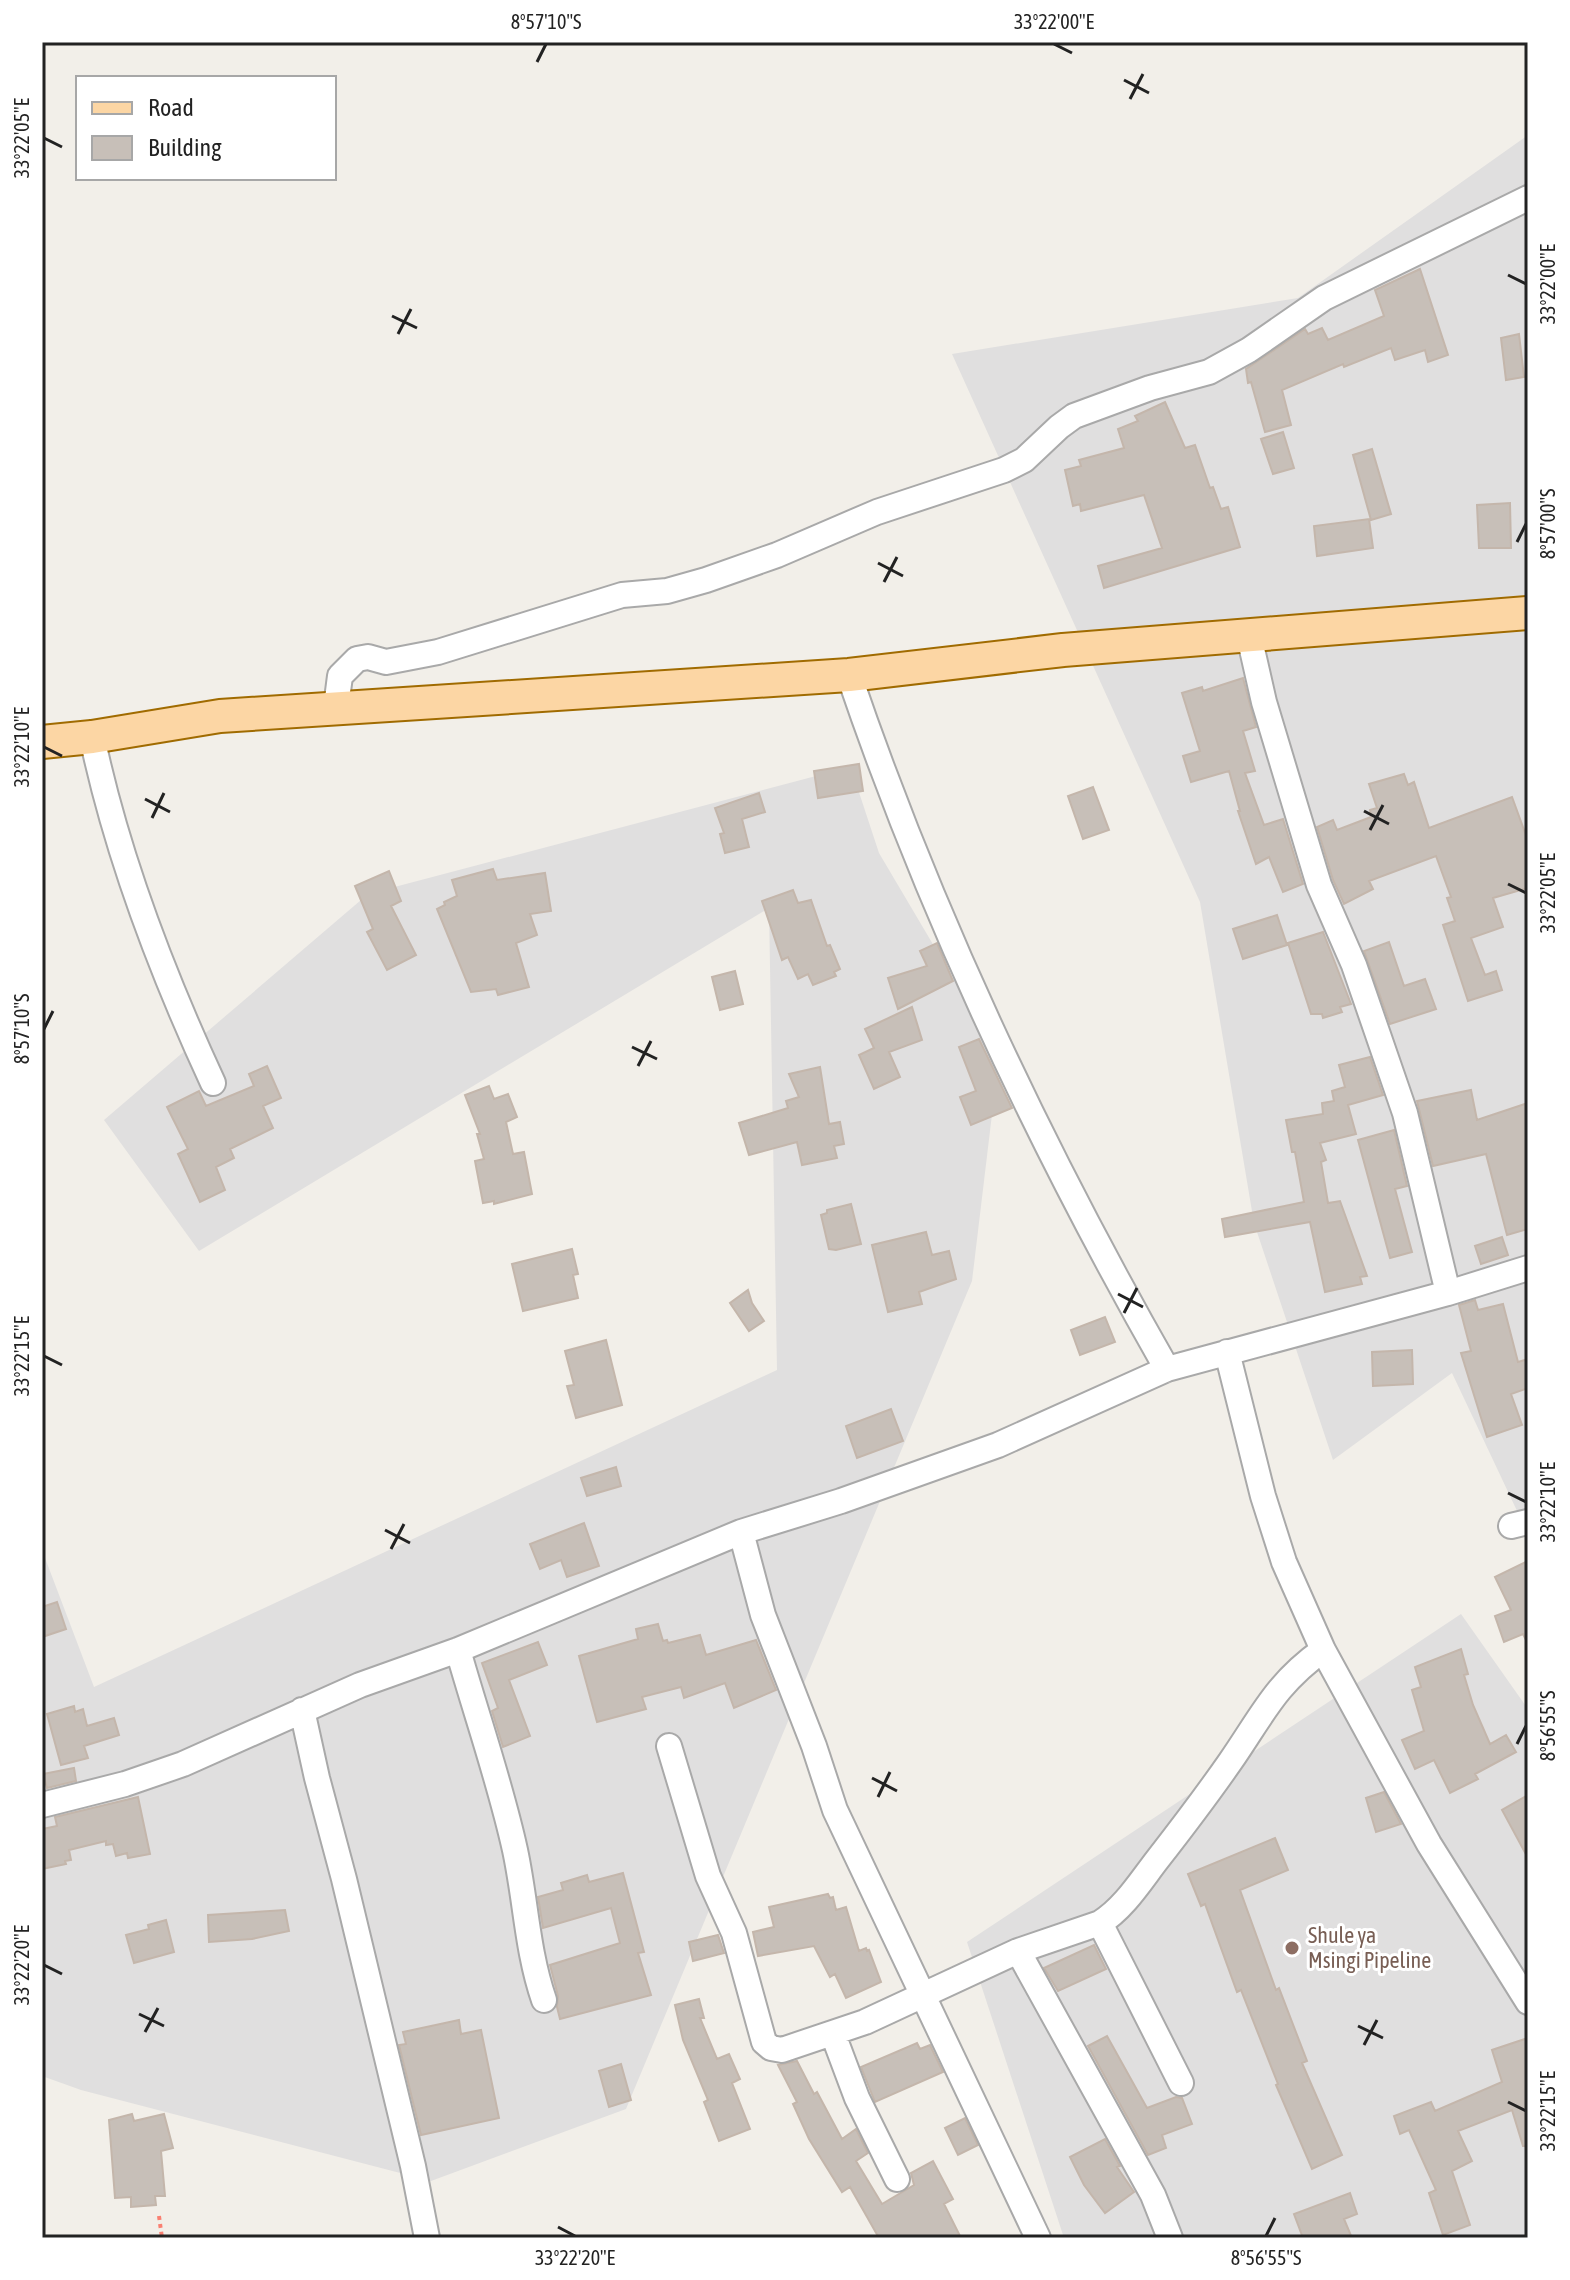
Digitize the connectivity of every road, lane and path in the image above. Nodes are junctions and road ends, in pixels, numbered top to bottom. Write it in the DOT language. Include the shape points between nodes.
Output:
graph roads {
  1 [pos="1528,198"];
  2 [pos="1528,613"];
  3 [pos="1249,636"];
  4 [pos="849,675"];
  5 [pos="336,707"];
  6 [pos="92,737"];
  7 [pos="42,742"];
  8 [pos="213,1083"];
  9 [pos="1528,1268"];
  10 [pos="1448,1293"];
  11 [pos="1227,1352"];
  12 [pos="1167,1369"];
  13 [pos="741,1532"];
  14 [pos="458,1650"];
  15 [pos="1323,1650"];
  16 [pos="302,1710"];
  17 [pos="669,1746"];
  18 [pos="42,1805"];
  19 [pos="1100,1923"];
  20 [pos="1018,1951"];
  21 [pos="922,1996"];
  22 [pos="544,2000"];
  23 [pos="1528,2002"];
  24 [pos="833,2034"];
  25 [pos="1181,2083"];
  26 [pos="897,2179"];
  27 [pos="159,2216"];
  28 [pos="162,2238"];
  29 [pos="427,2238"];
  30 [pos="1038,2238"];
  31 [pos="1170,2238"];
  1 -- 5 [label="street" via="1324,298 1209,372 1074,416 1037,450 1004,470 877,512 706,580 622,595 438,652 386,662 357,659 337,682"];
  2 -- 3 [label="main road"];
  3 -- 4 [label="main road" via="1063,650"];
  3 -- 10 [label="street" via="1319,885 1354,965 1405,1113"];
  4 -- 5 [label="main road"];
  4 -- 12 [label="street" via="885,778 975,994 1104,1259"];
  5 -- 6 [label="main road" via="220,716"];
  6 -- 7 [label="main road"];
  6 -- 8 [label="street" via="142,909 174,999"];
  9 -- 10 [label="street"];
  10 -- 11 [label="street"];
  11 -- 12 [label="street"];
  11 -- 15 [label="street" via="1284,1562"];
  12 -- 13 [label="street" via="998,1445"];
  13 -- 14 [label="street"];
  13 -- 21 [label="street" via="763,1615 835,1810"];
  14 -- 16 [label="street"];
  14 -- 22 [label="street" via="503,1800 533,1968"];
  15 -- 19 [label="street" via="1282,1685 1161,1855 1118,1909"];
  15 -- 23 [label="street" via="1429,1844"];
  16 -- 18 [label="street" via="183,1764"];
  16 -- 29 [label="street"];
  17 -- 24 [label="street" via="708,1876 734,1933 764,2042 782,2050"];
  19 -- 20 [label="street"];
  19 -- 25 [label="street"];
  20 -- 21 [label="street"];
  20 -- 31 [label="street" via="1147,2183"];
  21 -- 24 [label="street"];
  21 -- 30 [label="street"];
  24 -- 26 [label="street"];
  27 -- 28 [label="path"];
}
